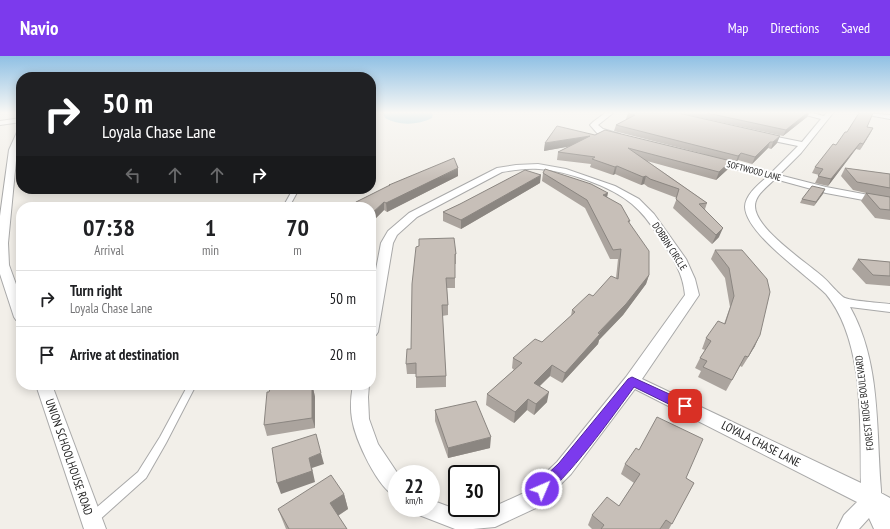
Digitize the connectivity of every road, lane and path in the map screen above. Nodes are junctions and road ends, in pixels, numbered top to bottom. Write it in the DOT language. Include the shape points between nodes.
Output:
graph roads {
  1 [pos="613,135"];
  2 [pos="756,135"];
  3 [pos="812,135"];
  4 [pos="628,139"];
  5 [pos="16,143"];
  6 [pos="803,145"];
  7 [pos="702,158"];
  8 [pos="774,177"];
  9 [pos="890,202"];
  10 [pos="840,302"];
  11 [pos="16,303"];
  12 [pos="376,304"];
  13 [pos="890,308"];
  14 [pos="632,382"];
  15 [pos="46,390"];
  16 [pos="189,390"];
  17 [pos="361,390"];
  18 [pos="388,475"];
  19 [pos="881,504"];
  20 [pos="440,513"];
  21 [pos="93,524"];
  22 [pos="848,529"];
  23 [pos="885,529"];
  1 -- 4 [label="street"];
  2 -- 6 [label="street"];
  3 -- 6 [label="street, FOREST RIDGE BOULEVARD"];
  5 -- 11 [label="street" via="13,150 2,242 3,265"];
  6 -- 8 [label="street, FOREST RIDGE BOULEVARD"];
  7 -- 8 [label="street, SOFTWOOD LANE"];
  8 -- 9 [label="street, SOFTWOOD LANE"];
  8 -- 10 [label="street, FOREST RIDGE BOULEVARD" via="757,191 752,200 751,211 757,224 769,239 820,279"];
  10 -- 13 [label="street"];
  10 -- 19 [label="street, FOREST RIDGE BOULEVARD" via="856,342 863,374"];
  12 -- 14 [label="street, DOBBIN CIRCLE" via="387,243 392,233 413,215 500,170 529,167 553,169 612,187 629,196 651,217 685,265 692,295"];
  14 -- 19 [label="street, LOYALA CHASE LANE"];
  14 -- 20 [label="street, DOBBIN CIRCLE" via="564,468 532,500 495,517 458,520"];
  15 -- 21 [label="street, UNION SCHOOLHOUSE ROAD"];
  16 -- 21 [label="lane" via="142,475"];
  17 -- 18 [label="street" via="358,402 363,432 375,457"];
  19 -- 22 [label="street" via="851,522"];
  19 -- 23 [label="street, FOREST RIDGE BOULEVARD"];
}
